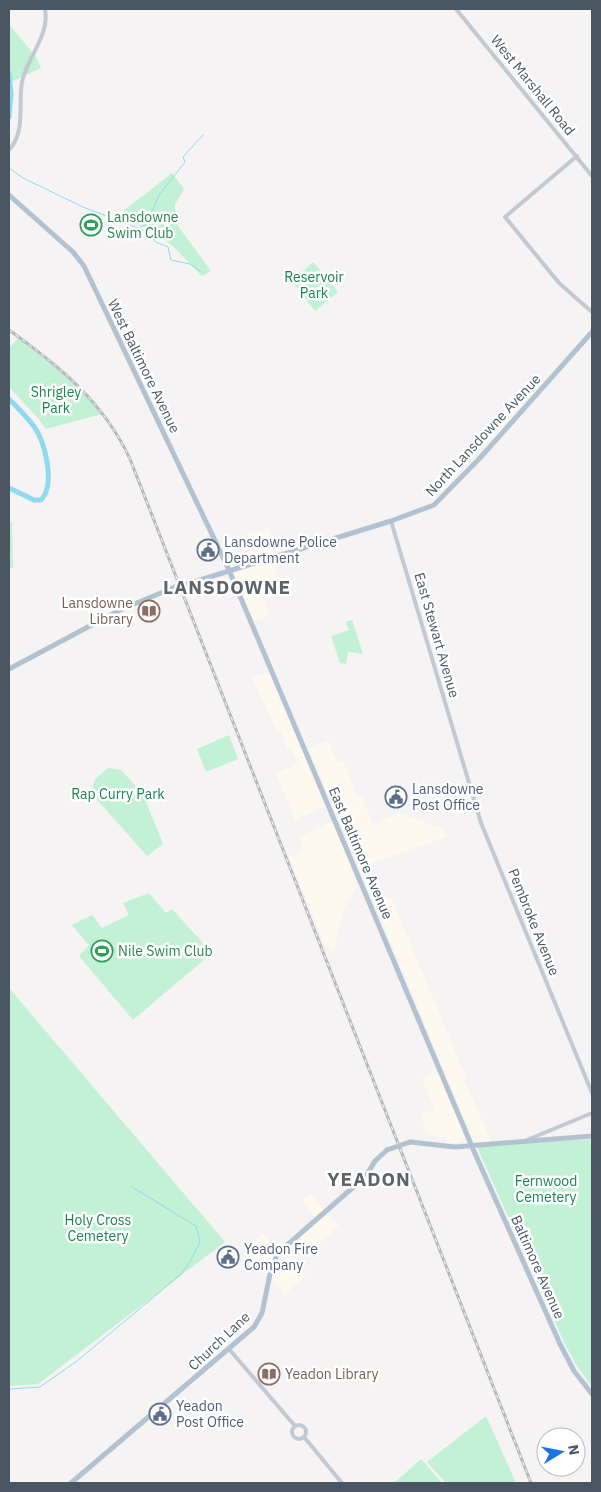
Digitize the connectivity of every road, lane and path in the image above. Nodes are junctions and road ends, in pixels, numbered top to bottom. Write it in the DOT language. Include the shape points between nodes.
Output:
graph roads {
  1 [pos="45,9"];
  2 [pos="456,9"];
  3 [pos="9,150"];
  4 [pos="577,156"];
  5 [pos="592,176"];
  6 [pos="9,195"];
  7 [pos="592,312"];
  8 [pos="592,332"];
  9 [pos="391,520"];
  10 [pos="228,570"];
  11 [pos="9,669"];
  12 [pos="461,757"];
  13 [pos="592,1093"];
  14 [pos="592,1113"];
  15 [pos="592,1136"];
  16 [pos="524,1141"];
  17 [pos="472,1145"];
  18 [pos="229,1349"];
  19 [pos="592,1394"];
  20 [pos="295,1426"];
  21 [pos="304,1438"];
  22 [pos="71,1483"];
  23 [pos="342,1483"];
  1 -- 3 [label="street" via="44,28 22,81 19,127"];
  2 -- 4 [label="street, West Marshall Road"];
  4 -- 5 [label="street, West Marshall Road"];
  4 -- 7 [label="street" via="505,217 560,282"];
  6 -- 10 [label="main road, West Baltimore Avenue" via="73,252 84,266"];
  8 -- 9 [label="main road, North Lansdowne Avenue" via="441,500"];
  9 -- 10 [label="main road, North Lansdowne Avenue"];
  9 -- 12 [label="street, East Stewart Avenue"];
  10 -- 11 [label="main road, North Lansdowne Avenue, bridge" via="120,610"];
  10 -- 17 [label="main road, East Baltimore Avenue"];
  12 -- 13 [label="street, Pembroke Avenue" via="483,829"];
  14 -- 16 [label="street"];
  15 -- 16 [label="main road"];
  16 -- 17 [label="main road"];
  17 -- 18 [label="main road, Church Lane, bridge" via="450,1147 410,1142 387,1150 366,1176 278,1252 259,1321"];
  17 -- 19 [label="main road, Baltimore Avenue" via="562,1350"];
  18 -- 20 [label="street"];
  18 -- 22 [label="main road, Church Lane"];
  20 -- 21 [label="street" via="292,1431 294,1437"];
  20 -- 21 [label="street" via="305,1427"];
  21 -- 23 [label="street"];
}
